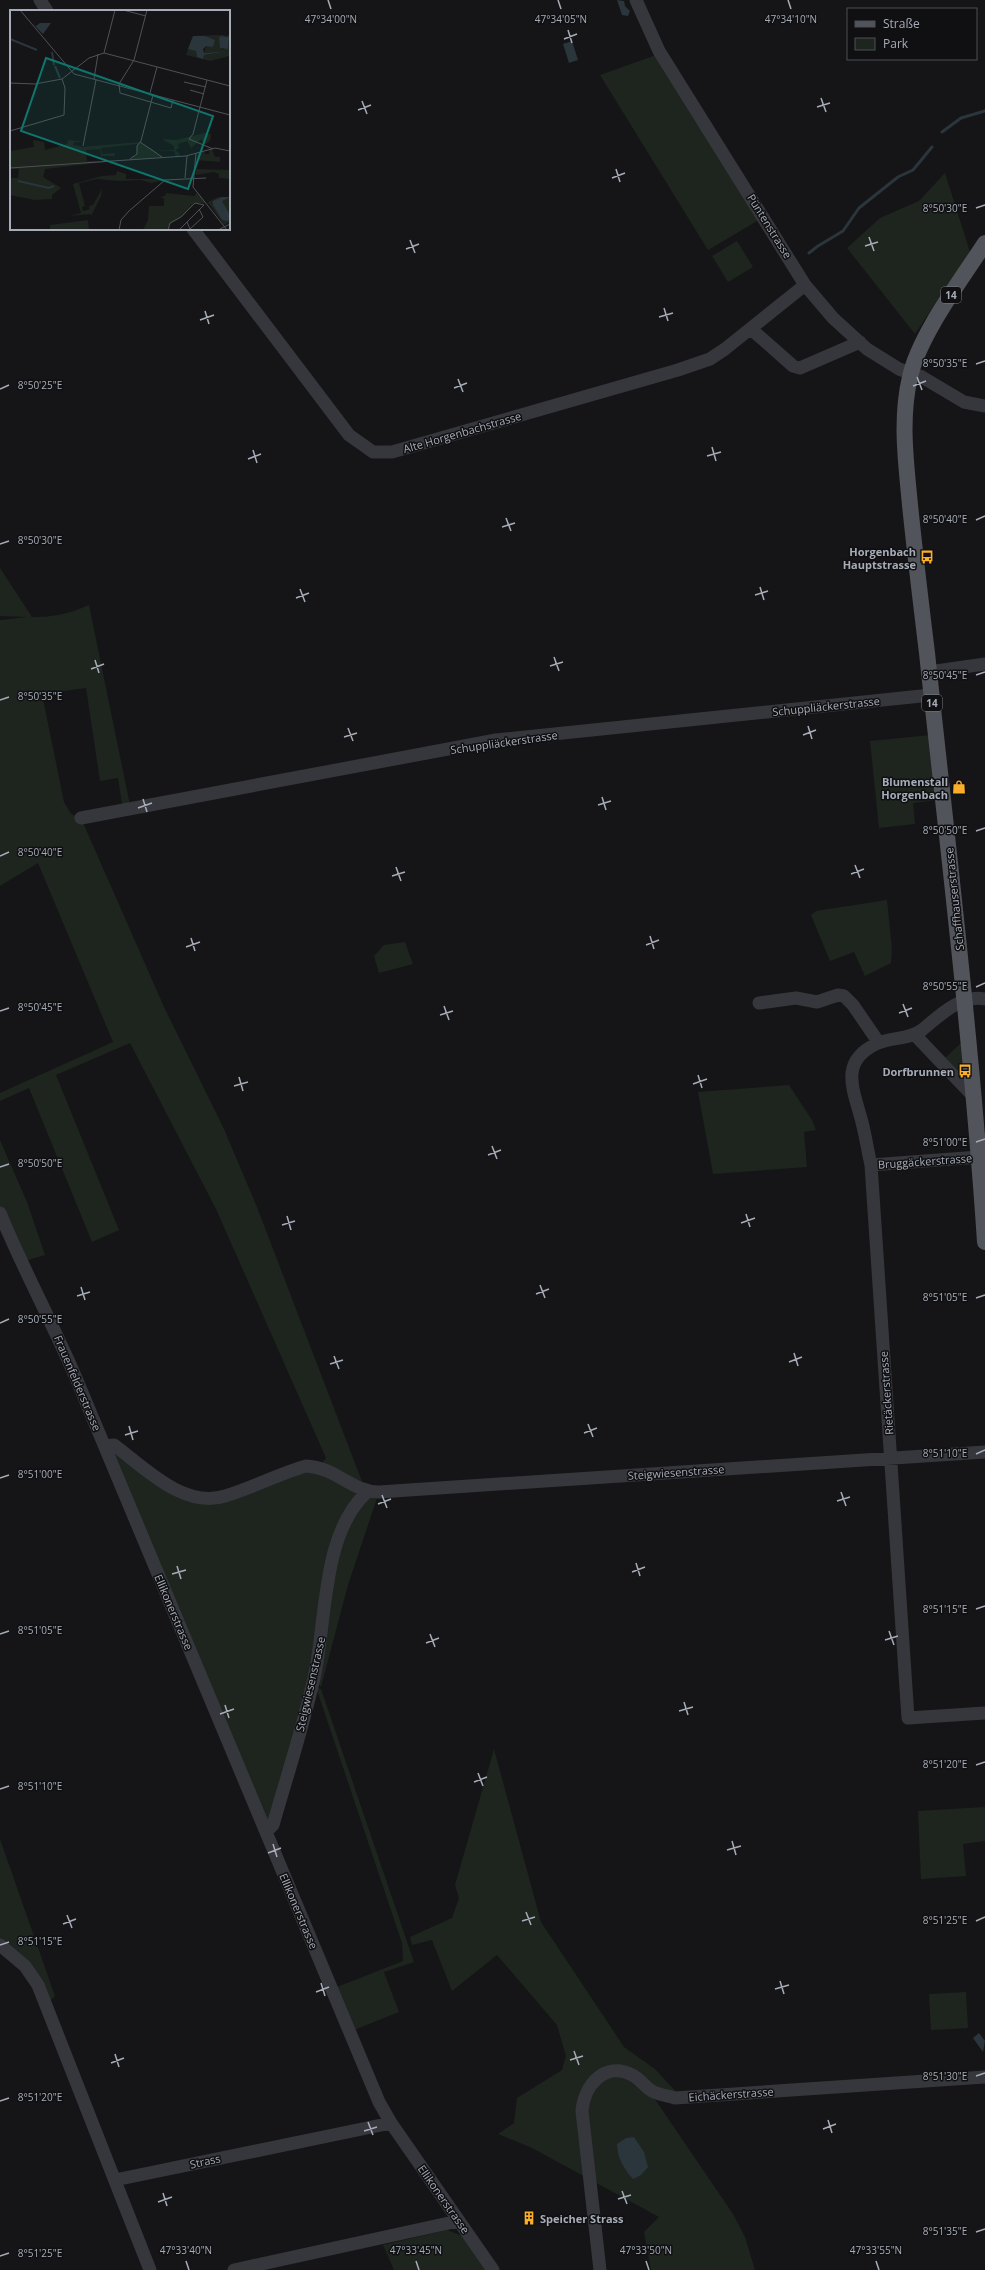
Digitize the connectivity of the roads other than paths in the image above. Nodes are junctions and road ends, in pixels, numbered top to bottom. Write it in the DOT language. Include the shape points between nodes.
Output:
graph roads {
  1 [pos="40,0"];
  2 [pos="636,0"];
  3 [pos="46,10"];
  4 [pos="194,230"];
  5 [pos="985,242"];
  6 [pos="805,285"];
  7 [pos="751,329"];
  8 [pos="860,342"];
  9 [pos="910,374"];
  10 [pos="985,406"];
  11 [pos="985,664"];
  12 [pos="929,672"];
  13 [pos="931,695"];
  14 [pos="81,818"];
  15 [pos="985,999"];
  16 [pos="965,1002"];
  17 [pos="759,1003"];
  18 [pos="915,1035"];
  19 [pos="879,1042"];
  20 [pos="975,1098"];
  21 [pos="979,1157"];
  22 [pos="871,1165"];
  23 [pos="0,1213"];
  24 [pos="985,1242"];
  25 [pos="105,1446"];
  26 [pos="985,1452"];
  27 [pos="891,1458"];
  28 [pos="367,1492"];
  29 [pos="140,1533"];
  30 [pos="985,1713"];
  31 [pos="266,1832"];
  32 [pos="0,1945"];
  33 [pos="985,2077"];
  34 [pos="391,2123"];
  35 [pos="115,2180"];
  36 [pos="458,2221"];
  37 [pos="150,2270"];
  38 [pos="234,2270"];
  39 [pos="493,2270"];
  40 [pos="600,2270"];
  1 -- 3 [label="street"];
  2 -- 6 [label="street, Püntenstrasse" via="659,51"];
  4 -- 7 [label="street, Alte Horgenbachstrasse" via="349,435 373,452 392,452 678,370 710,359"];
  5 -- 9 [label="main road, Schaffhauserstrasse / 14" via="938,316"];
  6 -- 7 [label="street, Alte Horgenbachstrasse"];
  6 -- 8 [label="street, Püntenstrasse" via="833,318"];
  7 -- 8 [label="street" via="793,366 800,368"];
  8 -- 9 [label="street, Püntenstrasse"];
  9 -- 10 [label="street, Püntenstrasse" via="922,377 964,402"];
  9 -- 12 [label="main road, Schaffhauserstrasse / 14" via="904,408 906,463"];
  11 -- 12 [label="street"];
  12 -- 13 [label="main road, Schaffhauserstrasse / 14"];
  13 -- 14 [label="street, Schuppliäckerstrasse" via="496,740"];
  13 -- 16 [label="main road, Schaffhauserstrasse / 14"];
  15 -- 16 [label="street, Rietäckerstrasse" via="978,998"];
  16 -- 18 [label="street, Rietäckerstrasse" via="951,1006"];
  16 -- 20 [label="main road, Schaffhauserstrasse / 14"];
  17 -- 19 [label="street" via="796,998 817,1002 838,995 844,996"];
  18 -- 19 [label="street, Rietäckerstrasse"];
  18 -- 20 [label="street"];
  19 -- 22 [label="street, Rietäckerstrasse" via="868,1048 856,1060 851,1076"];
  20 -- 21 [label="main road, Schaffhauserstrasse / 14"];
  21 -- 22 [label="street, Bruggäckerstrasse"];
  21 -- 24 [label="main road, Schaffhauserstrasse / 14"];
  22 -- 27 [label="street, Rietäckerstrasse"];
  23 -- 25 [label="street, Frauenfelderstrasse" via="21,1262 59,1337"];
  25 -- 28 [label="street" via="114,1446 185,1495 202,1499 223,1497 306,1466 326,1469"];
  25 -- 29 [label="street, Frauenfelderstrasse"];
  26 -- 27 [label="street, Steigwiesenstrasse"];
  27 -- 28 [label="street, Steigwiesenstrasse"];
  27 -- 30 [label="street, Rietäckerstrasse" via="908,1718"];
  28 -- 31 [label="street, Steigwiesenstrasse" via="356,1502 343,1525 328,1570 323,1631 314,1678 273,1824"];
  29 -- 31 [label="street, Ellikonerstrasse"];
  31 -- 34 [label="street, Ellikonerstrasse" via="368,2078"];
  32 -- 35 [label="street" via="25,1966 38,1985"];
  33 -- 40 [label="street, Eichäckerstrasse" via="675,2098 653,2092 633,2075 608,2071 589,2086 583,2099 582,2111"];
  34 -- 35 [label="street, Strass"];
  34 -- 36 [label="street, Ellikonerstrasse"];
  35 -- 37 [label="street"];
  36 -- 38 [label="street"];
  36 -- 39 [label="street, Ellikonerstrasse"];
}
